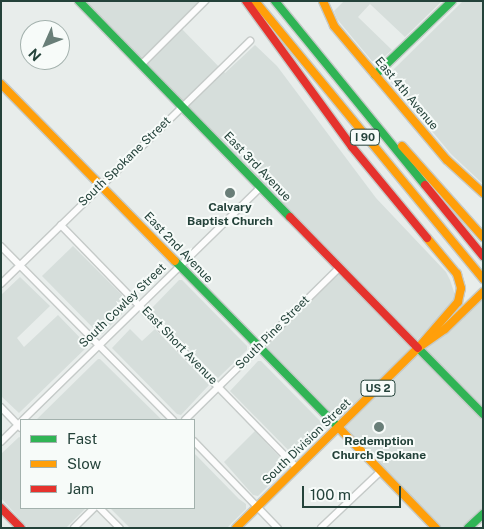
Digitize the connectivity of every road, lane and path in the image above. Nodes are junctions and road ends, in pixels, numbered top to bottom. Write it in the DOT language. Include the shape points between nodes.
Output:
graph roads {
  1 [pos="79,1"];
  2 [pos="205,1"];
  3 [pos="246,1"];
  4 [pos="255,1"];
  5 [pos="276,1"];
  6 [pos="323,1"];
  7 [pos="452,1"];
  8 [pos="250,41"];
  9 [pos="141,65"];
  10 [pos="331,68"];
  11 [pos="374,75"];
  12 [pos="1,84"];
  13 [pos="182,107"];
  14 [pos="101,186"];
  15 [pos="261,187"];
  16 [pos="483,193"];
  17 [pos="62,225"];
  18 [pos="483,237"];
  19 [pos="1,246"];
  20 [pos="483,256"];
  21 [pos="20,265"];
  22 [pos="180,266"];
  23 [pos="339,268"];
  24 [pos="483,279"];
  25 [pos="1,284"];
  26 [pos="483,292"];
  27 [pos="140,306"];
  28 [pos="100,345"];
  29 [pos="259,346"];
  30 [pos="418,348"];
  31 [pos="219,387"];
  32 [pos="1,407"];
  33 [pos="483,414"];
  34 [pos="26,419"];
  35 [pos="172,419"];
  36 [pos="186,419"];
  37 [pos="20,423"];
  38 [pos="20,425"];
  39 [pos="338,427"];
  40 [pos="1,442"];
  41 [pos="195,442"];
  42 [pos="297,468"];
  43 [pos="381,471"];
  44 [pos="257,507"];
  45 [pos="1,508"];
  46 [pos="93,509"];
  47 [pos="101,509"];
  48 [pos="483,514"];
  49 [pos="21,528"];
  50 [pos="74,528"];
  51 [pos="120,528"];
  52 [pos="236,528"];
  53 [pos="278,528"];
  54 [pos="321,528"];
  55 [pos="436,528"];
  56 [pos="468,528"];
  1 -- 9 [label="main road, East 3rd Avenue"];
  2 -- 9 [label="street"];
  3 -- 30 [label="main road" via="352,146 457,274 461,288 458,302"];
  4 -- 24 [label="main road, I 90"];
  5 -- 10 [label="main road, I 90"];
  6 -- 11 [label="main road, East 4th Avenue" via="334,26"];
  7 -- 11 [label="main road"];
  8 -- 13 [label="street, South Spokane Street"];
  9 -- 13 [label="main road, East 3rd Avenue"];
  10 -- 18 [label="main road"];
  10 -- 20 [label="main road, I 90"];
  11 -- 16 [label="main road, East 4th Avenue" via="447,160"];
  12 -- 14 [label="main road, East 2nd Avenue"];
  13 -- 14 [label="street, South Spokane Street"];
  13 -- 15 [label="main road, East 3rd Avenue"];
  14 -- 17 [label="street, South Spokane Street"];
  14 -- 22 [label="main road, East 2nd Avenue"];
  15 -- 22 [label="street, South Cowley Street"];
  15 -- 23 [label="main road, East 3rd Avenue"];
  17 -- 21 [label="street, South Spokane Street"];
  17 -- 27 [label="street, East Short Avenue"];
  19 -- 21 [label="street"];
  21 -- 25 [label="street, South Spokane Street"];
  21 -- 28 [label="street"];
  22 -- 27 [label="street, South Cowley Street"];
  22 -- 29 [label="main road, East 2nd Avenue"];
  23 -- 29 [label="street, South Pine Street"];
  23 -- 30 [label="main road, East 3rd Avenue"];
  26 -- 30 [label="main road, South Division Street / US 2" via="445,329"];
  27 -- 28 [label="street, South Cowley Street"];
  27 -- 31 [label="street, East Short Avenue"];
  28 -- 34 [label="street, South Cowley Street"];
  28 -- 35 [label="street"];
  29 -- 31 [label="street, South Pine Street"];
  29 -- 39 [label="main road, East 2nd Avenue"];
  30 -- 33 [label="main road, East 3rd Avenue"];
  30 -- 39 [label="main road, South Division Street / US 2"];
  31 -- 36 [label="street, South Pine Street"];
  31 -- 42 [label="street, East Short Avenue"];
  32 -- 37 [label="street"];
  38 -- 40 [label="street, South Cowley Street"];
  39 -- 42 [label="main road, South Division Street / US 2"];
  39 -- 43 [label="main road, East 2nd Avenue"];
  41 -- 44 [label="street"];
  42 -- 44 [label="main road, South Division Street / US 2"];
  43 -- 54 [label="street"];
  43 -- 55 [label="main road, East 2nd Avenue"];
  44 -- 52 [label="main road, South Division Street / US 2"];
  44 -- 53 [label="street"];
  45 -- 49 [label="main road"];
  46 -- 50 [label="street"];
  47 -- 51 [label="street"];
  48 -- 56 [label="main road"];
}
